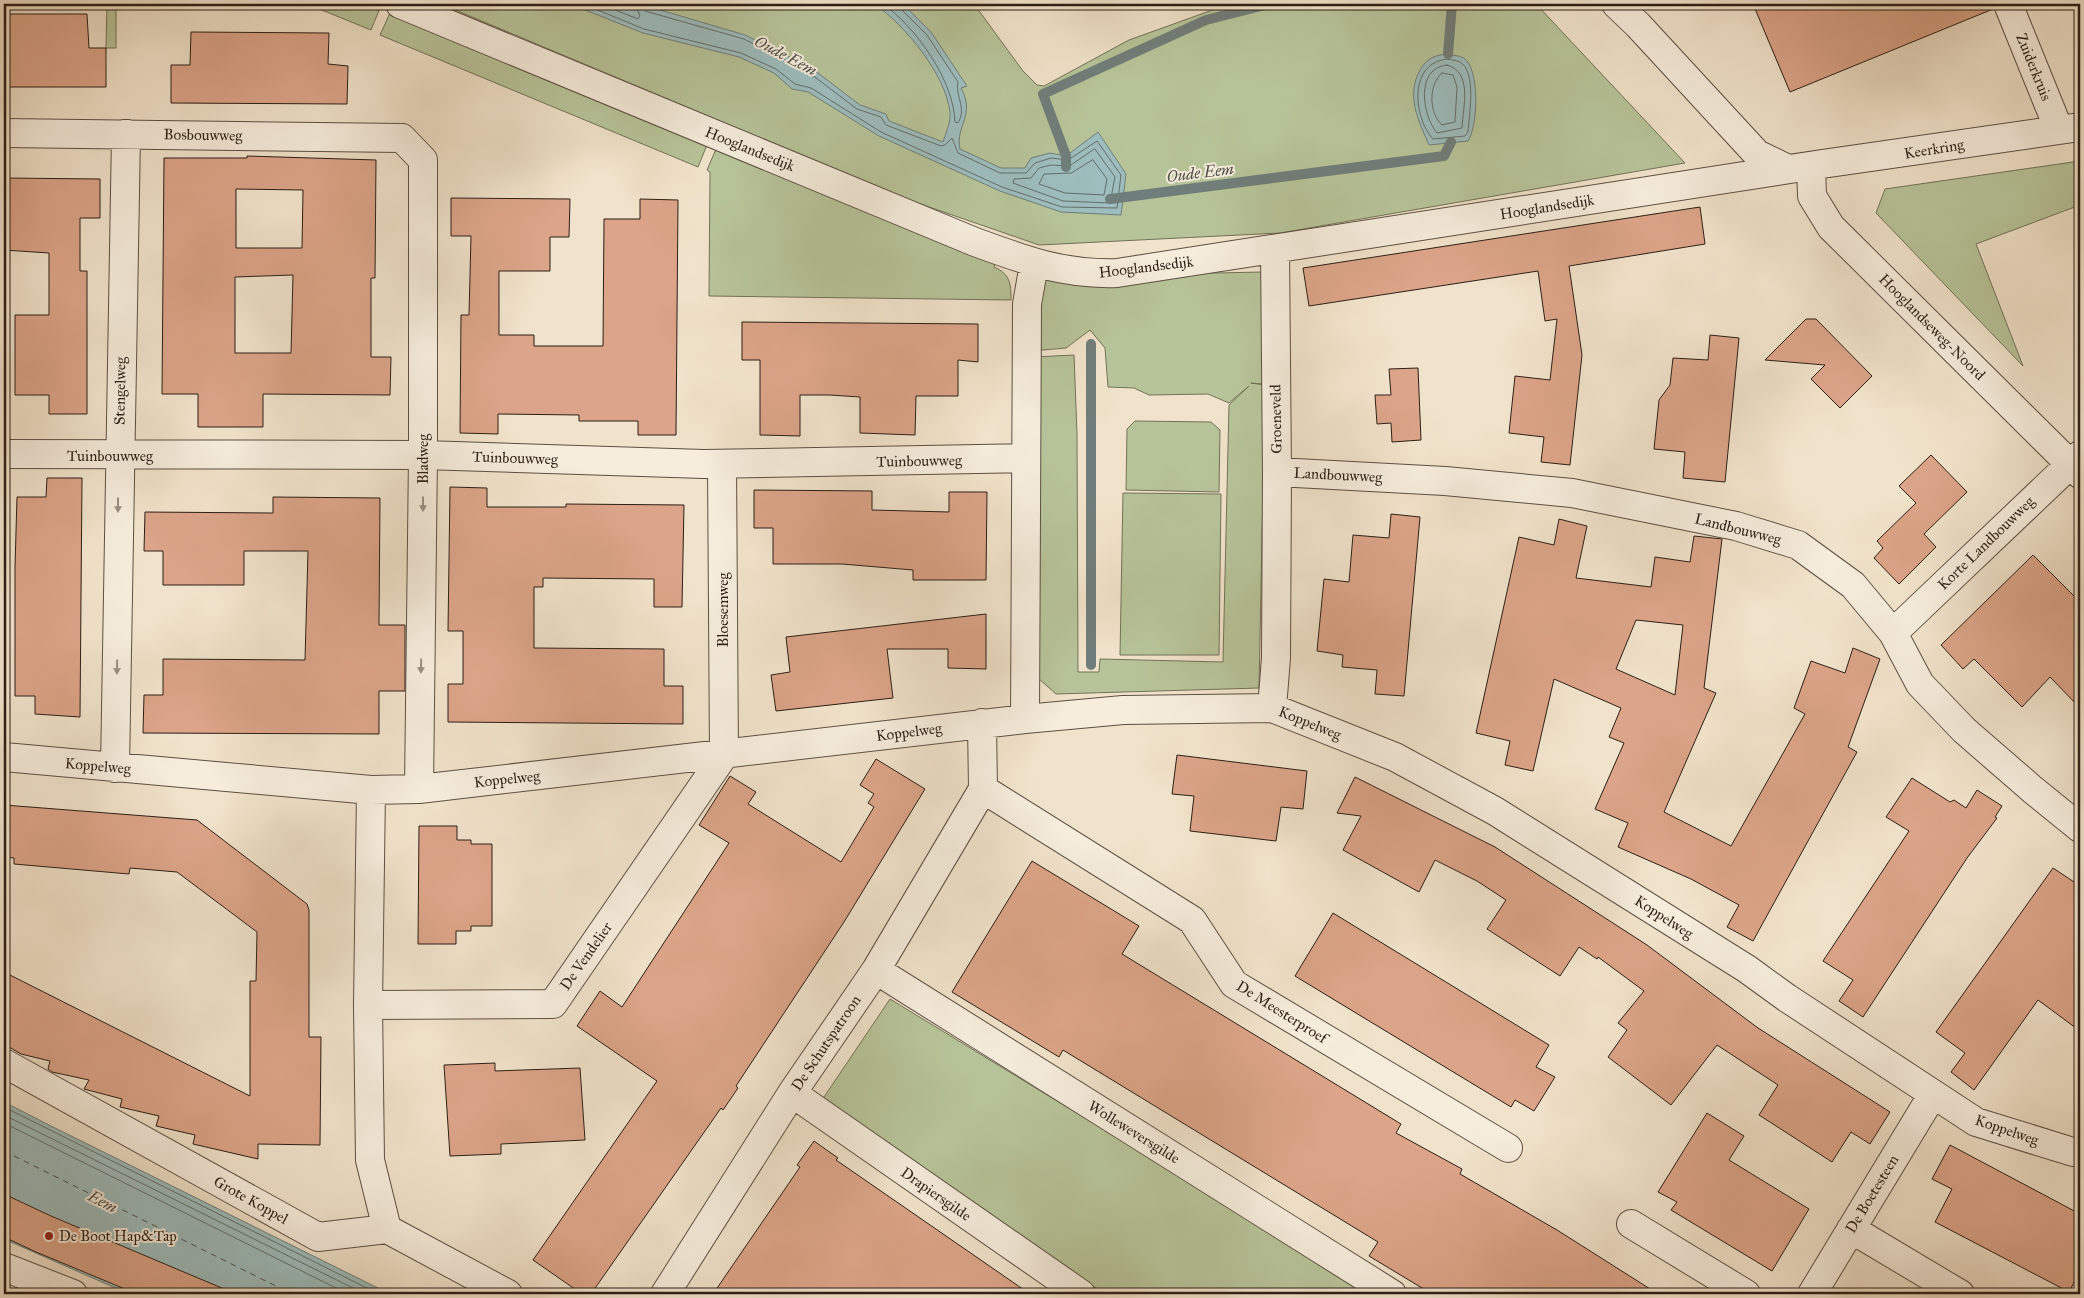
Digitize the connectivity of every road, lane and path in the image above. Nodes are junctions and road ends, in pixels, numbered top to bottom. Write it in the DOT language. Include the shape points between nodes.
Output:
graph roads {
  1 [pos="400,4"];
  2 [pos="1616,4"];
  3 [pos="2008,4"];
  4 [pos="2070,129"];
  5 [pos="4,133"];
  6 [pos="126,134"];
  7 [pos="402,138"];
  8 [pos="1800,168"];
  9 [pos="1275,250"];
  10 [pos="1034,264"];
  11 [pos="4,454"];
  12 [pos="423,455"];
  13 [pos="118,456"];
  14 [pos="1025,458"];
  15 [pos="722,464"];
  16 [pos="2077,464"];
  17 [pos="1277,472"];
  18 [pos="1893,633"];
  19 [pos="1272,708"];
  20 [pos="1025,718"];
  21 [pos="982,723"];
  22 [pos="724,755"];
  23 [pos="4,757"];
  24 [pos="115,768"];
  25 [pos="419,789"];
  26 [pos="983,789"];
  27 [pos="371,790"];
  28 [pos="2080,828"];
  29 [pos="876,970"];
  30 [pos="368,1005"];
  31 [pos="4,1063"];
  32 [pos="792,1093"];
  33 [pos="1932,1094"];
  34 [pos="1508,1148"];
  35 [pos="2080,1152"];
  36 [pos="1631,1224"];
  37 [pos="387,1229"];
  38 [pos="1851,1229"];
  39 [pos="4,1267"];
  40 [pos="73,1294"];
  41 [pos="508,1294"];
  42 [pos="665,1294"];
  43 [pos="1081,1294"];
  44 [pos="1392,1294"];
  45 [pos="1746,1294"];
  46 [pos="1812,1294"];
  47 [pos="1960,1294"];
  1 -- 10 [label="street, Hooglandsedijk"];
  2 -- 8 [label="street" via="1757,154"];
  3 -- 4 [label="street, Zuiderkruis"];
  4 -- 8 [label="street, Keerkring"];
  5 -- 6 [label="street, Bosbouwweg"];
  6 -- 7 [label="street, Bosbouwweg"];
  6 -- 13 [label="street, Stengelweg"];
  7 -- 12 [label="street, Bladweg" via="423,160"];
  8 -- 9 [label="street, Hooglandsedijk"];
  8 -- 16 [label="street, Hooglandseweg-Noord" via="1831,227"];
  9 -- 10 [label="street, Hooglandsedijk" via="1117,273 1079,273"];
  9 -- 17 [label="street, Groeneveld"];
  10 -- 14 [label="street" via="1027,304"];
  11 -- 13 [label="street, Tuinbouwweg"];
  12 -- 13 [label="street, Tuinbouwweg"];
  12 -- 15 [label="street, Tuinbouwweg"];
  12 -- 25 [label="street, Bladweg, one-way"];
  13 -- 24 [label="street, Stengelweg, one-way"];
  14 -- 15 [label="street, Tuinbouwweg"];
  14 -- 20 [label="street"];
  15 -- 22 [label="street, Bloesemweg"];
  16 -- 18 [label="street, Korte Landbouwweg"];
  17 -- 18 [label="street, Landbouwweg" via="1444,481 1572,493 1736,526 1798,545 1853,585"];
  17 -- 19 [label="street, Groeneveld" via="1276,658"];
  18 -- 28 [label="street, Landbouwweg" via="1920,684 1971,736"];
  19 -- 20 [label="street, Koppelweg" via="1123,710"];
  19 -- 33 [label="street, Koppelweg" via="1395,757 1495,811 1747,969"];
  20 -- 21 [label="street, Koppelweg"];
  21 -- 22 [label="street, Koppelweg"];
  21 -- 26 [label="street"];
  22 -- 25 [label="street, Koppelweg"];
  22 -- 30 [label="street, De Vendelier" via="553,1004"];
  23 -- 24 [label="street, Koppelweg"];
  24 -- 27 [label="street, Koppelweg"];
  25 -- 27 [label="street, Koppelweg"];
  26 -- 29 [label="street, De Schutspatroon"];
  26 -- 34 [label="street, De Meesterproef" via="1192,920 1234,984"];
  27 -- 30 [label="street"];
  29 -- 32 [label="street, De Schutspatroon"];
  29 -- 44 [label="street, Wolleweversgilde"];
  30 -- 37 [label="street" via="370,1160"];
  31 -- 37 [label="street, Grote Koppel" via="318,1237"];
  32 -- 42 [label="street, De Schutspatroon"];
  32 -- 43 [label="street, Drapiersgilde"];
  33 -- 35 [label="street, Koppelweg" via="1976,1122"];
  33 -- 38 [label="street, De Boetesteen"];
  36 -- 45 [label="street"];
  37 -- 41 [label="street"];
  38 -- 46 [label="street, De Boetesteen"];
  38 -- 47 [label="street"];
  39 -- 40 [label="street"];
}
